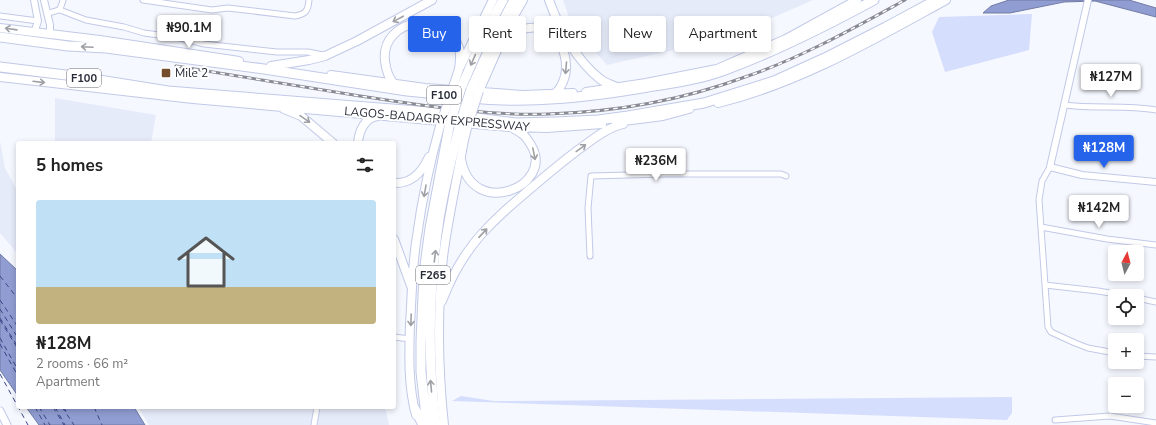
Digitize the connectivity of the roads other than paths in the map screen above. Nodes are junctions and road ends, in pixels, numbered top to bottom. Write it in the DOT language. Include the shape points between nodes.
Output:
graph roads {
  1 [pos="34,0"];
  2 [pos="44,0"];
  3 [pos="63,0"];
  4 [pos="145,0"];
  5 [pos="309,0"];
  6 [pos="432,0"];
  7 [pos="493,0"];
  8 [pos="503,0"];
  9 [pos="514,0"];
  10 [pos="522,0"];
  11 [pos="549,0"];
  12 [pos="857,0"];
  13 [pos="874,0"];
  14 [pos="936,0"];
  15 [pos="946,0"];
  16 [pos="1087,1"];
  17 [pos="60,10"];
  18 [pos="48,13"];
  19 [pos="0,16"];
  20 [pos="514,16"];
  21 [pos="38,21"];
  22 [pos="0,28"];
  23 [pos="526,29"];
  24 [pos="34,33"];
  25 [pos="50,35"];
  26 [pos="0,37"];
  27 [pos="495,52"];
  28 [pos="325,56"];
  29 [pos="271,66"];
  30 [pos="0,67"];
  31 [pos="460,69"];
  32 [pos="0,77"];
  33 [pos="394,84"];
  34 [pos="618,87"];
  35 [pos="457,88"];
  36 [pos="475,90"];
  37 [pos="554,94"];
  38 [pos="272,105"];
  39 [pos="1064,105"];
  40 [pos="1156,110"];
  41 [pos="384,115"];
  42 [pos="639,119"];
  43 [pos="444,126"];
  44 [pos="509,127"];
  45 [pos="463,128"];
  46 [pos="331,141"];
  47 [pos="358,141"];
  48 [pos="434,147"];
  49 [pos="461,156"];
  50 [pos="1050,167"];
  51 [pos="786,176"];
  52 [pos="1156,182"];
  53 [pos="396,183"];
  54 [pos="1041,227"];
  55 [pos="1156,245"];
  56 [pos="396,246"];
  57 [pos="590,256"];
  58 [pos="1045,285"];
  59 [pos="412,290"];
  60 [pos="1108,293"];
  61 [pos="1144,299"];
  62 [pos="1156,302"];
  63 [pos="440,316"];
  64 [pos="396,337"];
  65 [pos="410,339"];
  66 [pos="1108,352"];
  67 [pos="1144,356"];
  68 [pos="1156,357"];
  69 [pos="317,409"];
  70 [pos="414,409"];
  71 [pos="0,411"];
  72 [pos="1055,420"];
  73 [pos="1156,423"];
  74 [pos="422,424"];
  75 [pos="7,425"];
  76 [pos="314,425"];
  77 [pos="436,425"];
  78 [pos="444,425"];
  1 -- 21 [label="street"];
  2 -- 18 [label="street"];
  3 -- 17 [label="street"];
  4 -- 5 [label="street" via="212,10 228,8 295,16 307,11"];
  6 -- 28 [label="main road, one-way"];
  7 -- 31 [label="main road"];
  8 -- 35 [label="highway, F265, one-way"];
  9 -- 36 [label="highway, F265" via="495,36"];
  10 -- 20 [label="main road"];
  11 -- 34 [label="main road" via="563,31 583,62 601,80"];
  12 -- 34 [label="main road" via="786,40 717,68"];
  13 -- 26 [label="highway, LAGOS-BADAGRY EXPRESSWAY / F100, one-way" via="780,48 704,77 630,91 567,99 490,100 407,91 264,68"];
  14 -- 30 [label="highway, LAGOS-BADAGRY EXPRESSWAY / F100" via="829,56 774,80 704,103 598,120 516,123 430,112 168,91"];
  15 -- 42 [label="main road, LAGOS-BADAGRY EXPRESSWAY" via="815,69 746,96 663,116"];
  16 -- 39 [label="street"];
  17 -- 18 [label="street"];
  17 -- 28 [label="street" via="86,20 204,44 277,52 308,52"];
  18 -- 25 [label="street"];
  19 -- 21 [label="street"];
  21 -- 24 [label="street"];
  24 -- 22 [label="main road, one-way"];
  23 -- 37 [label="main road, one-way" via="548,32 561,44 566,69 564,80"];
  24 -- 25 [label="main road"];
  25 -- 29 [label="main road"];
  27 -- 36 [label="main road"];
  28 -- 29 [label="main road"];
  29 -- 33 [label="main road"];
  31 -- 33 [label="main road" via="459,48 448,31 432,23 408,24 391,38 386,48 386,68"];
  31 -- 35 [label="main road"];
  32 -- 38 [label="main road, LAGOS-BADAGRY EXPRESSWAY, one-way"];
  33 -- 37 [label="main road" via="523,96"];
  34 -- 37 [label="main road"];
  35 -- 43 [label="highway, F265, bridge"];
  36 -- 45 [label="highway, F265, bridge"];
  38 -- 41 [label="main road, LAGOS-BADAGRY EXPRESSWAY"];
  38 -- 46 [label="main road, one-way" via="301,116"];
  39 -- 40 [label="street"];
  39 -- 50 [label="street"];
  41 -- 44 [label="main road, LAGOS-BADAGRY EXPRESSWAY"];
  41 -- 47 [label="main road" via="374,116 366,122"];
  42 -- 44 [label="main road, LAGOS-BADAGRY EXPRESSWAY" via="582,126"];
  63 -- 42 [label="main road, one-way" via="442,301 451,278 469,250 493,223 562,162 605,131"];
  43 -- 48 [label="main road"];
  43 -- 74 [label="highway, F265" via="424,273 421,372 425,407"];
  44 -- 49 [label="main road, one-way" via="521,132 534,151 535,165 531,176 514,190 501,194 480,189 470,181"];
  45 -- 49 [label="main road"];
  77 -- 45 [label="highway, F265, one-way" via="431,379 434,261 440,218"];
  48 -- 53 [label="main road" via="417,176"];
  48 -- 59 [label="main road, one-way" via="417,236"];
  49 -- 63 [label="main road" via="443,256"];
  50 -- 52 [label="street" via="1082,175"];
  50 -- 54 [label="street" via="1040,190"];
  51 -- 57 [label="street" via="591,176 588,208"];
  54 -- 55 [label="street"];
  54 -- 58 [label="street"];
  56 -- 59 [label="main road"];
  58 -- 60 [label="street"];
  58 -- 66 [label="street" via="1048,327 1051,332 1088,348"];
  59 -- 65 [label="main road, one-way"];
  61 -- 62 [label="street"];
  63 -- 78 [label="main road" via="439,378"];
  64 -- 65 [label="street"];
  65 -- 70 [label="main road" via="410,376"];
  67 -- 68 [label="street"];
  69 -- 76 [label="street"];
  70 -- 74 [label="highway"];
  71 -- 75 [label="main road"];
  72 -- 73 [label="street" via="1110,416"];
}
